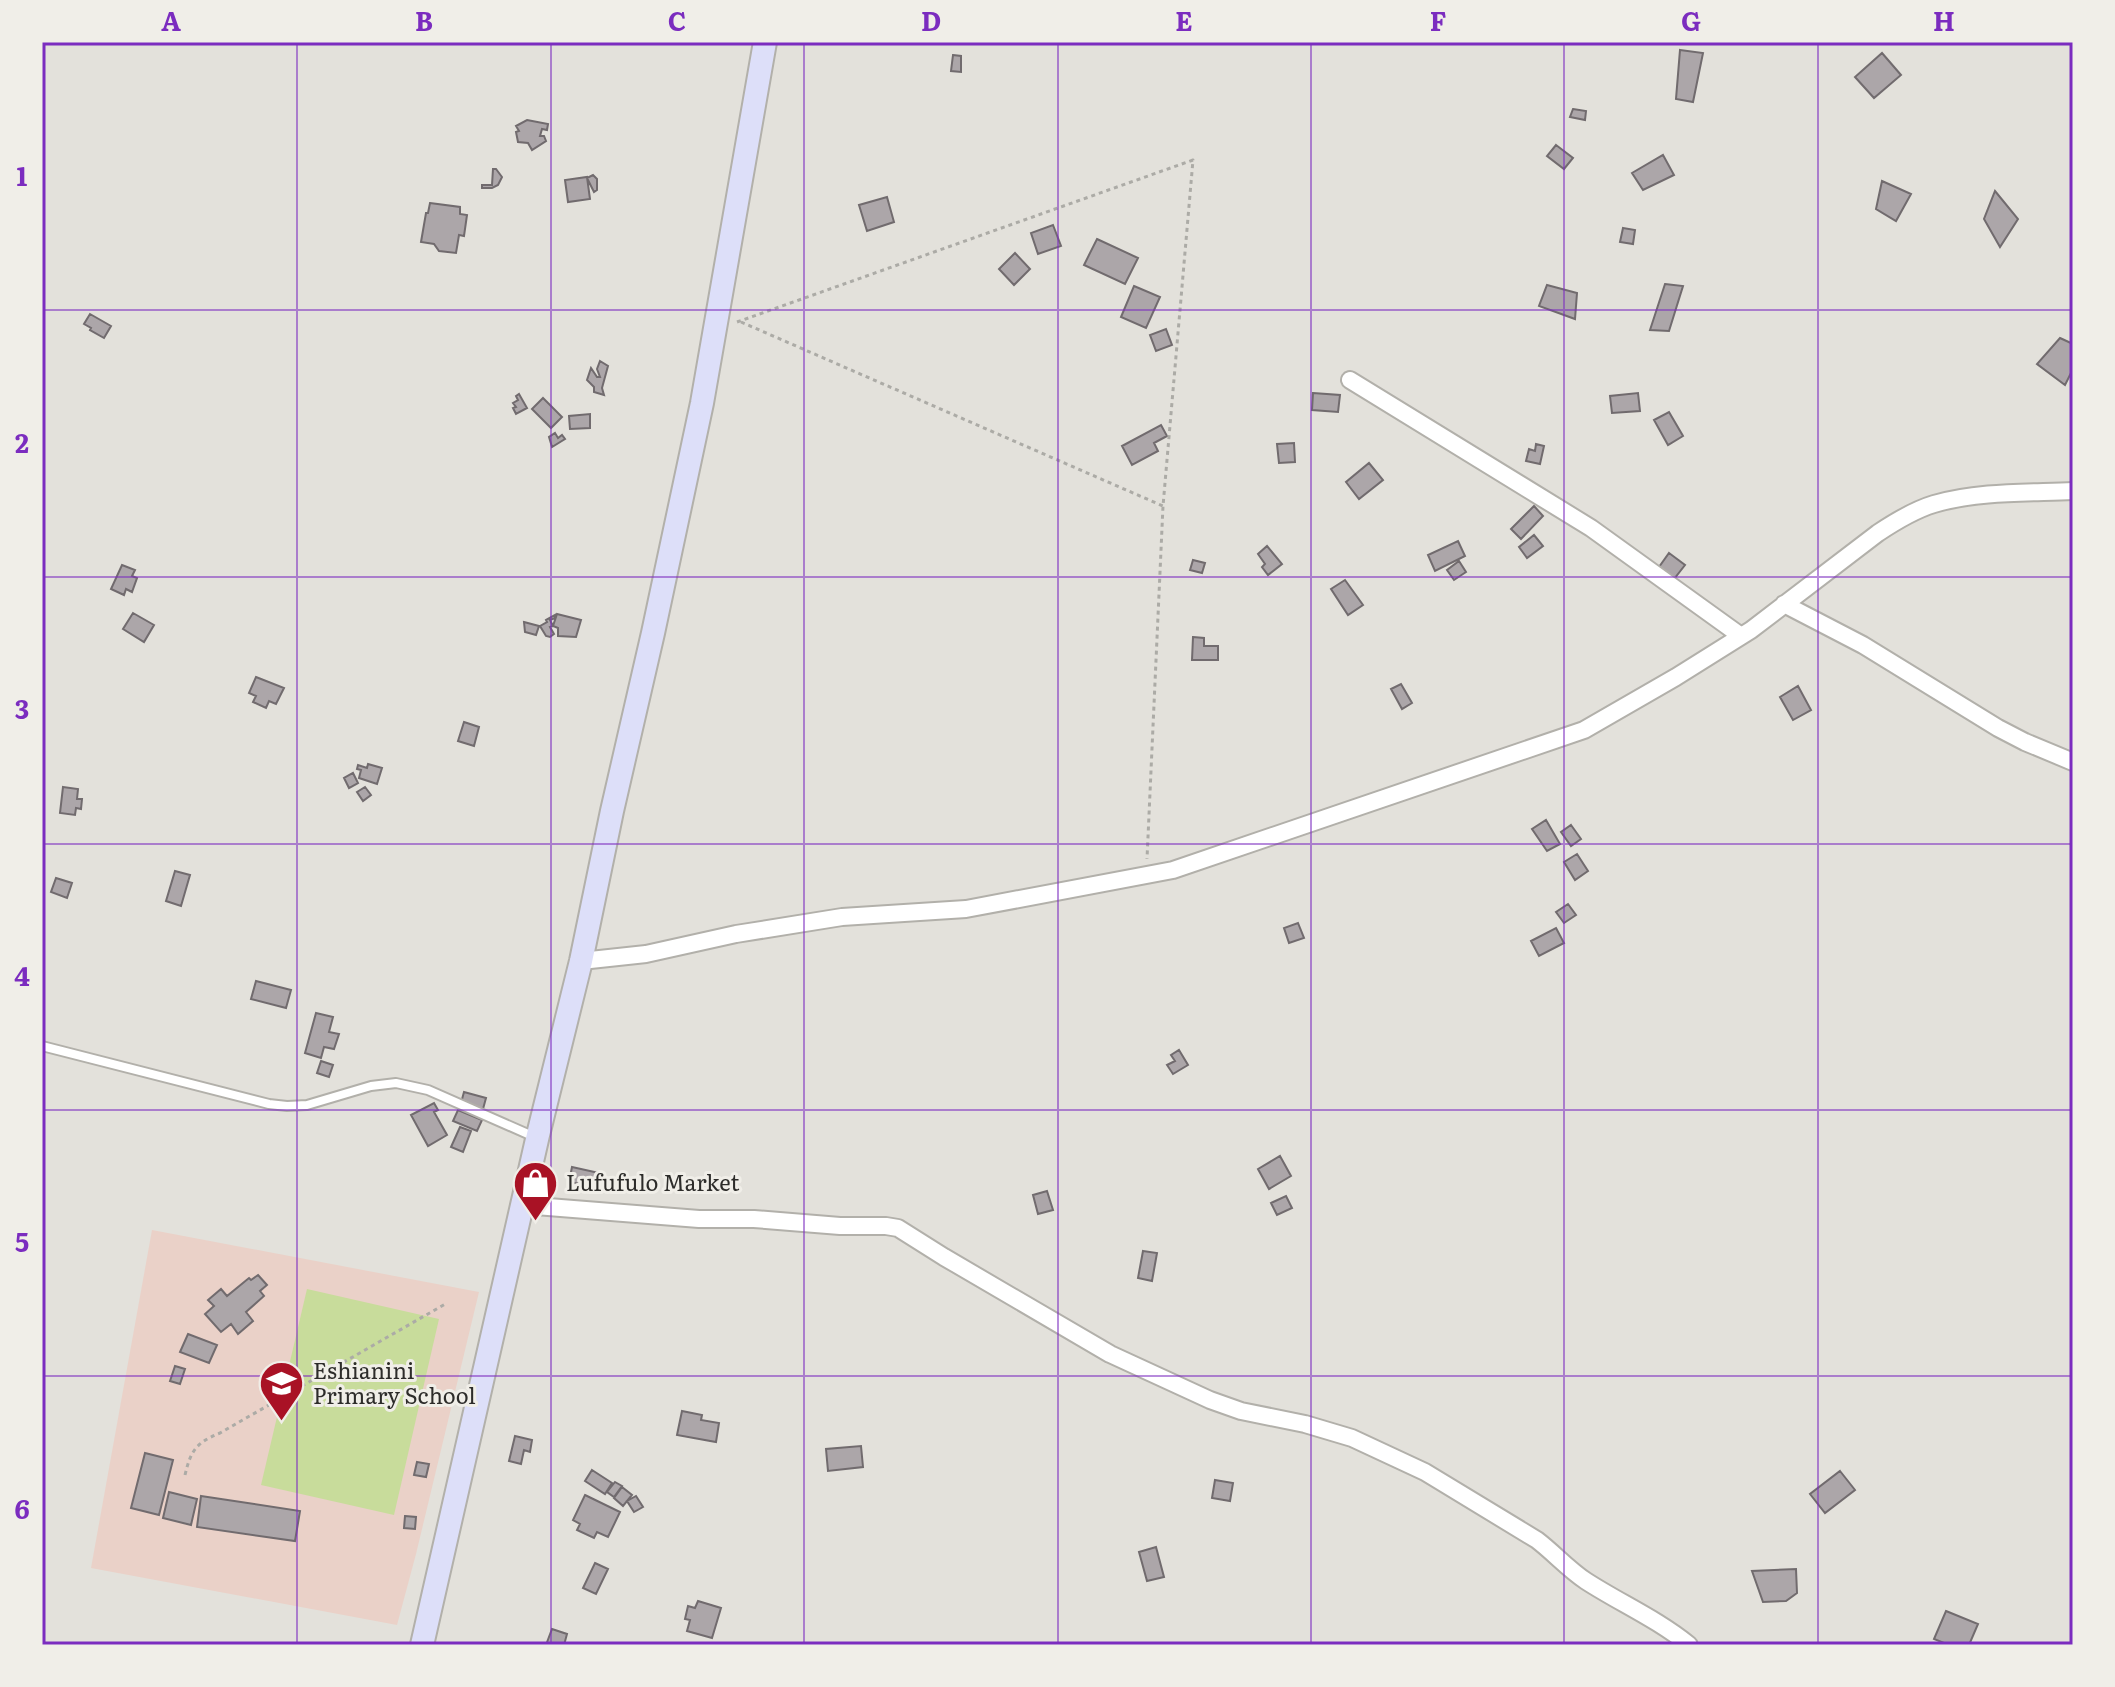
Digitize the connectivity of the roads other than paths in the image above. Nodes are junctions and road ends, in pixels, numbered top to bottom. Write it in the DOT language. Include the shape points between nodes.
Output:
graph roads {
  1 [pos="765,42"];
  2 [pos="1350,380"];
  3 [pos="2073,491"];
  4 [pos="1784,604"];
  5 [pos="1741,636"];
  6 [pos="2073,762"];
  7 [pos="581,961"];
  8 [pos="42,1046"];
  9 [pos="538,1138"];
  10 [pos="523,1205"];
  11 [pos="422,1645"];
  12 [pos="1689,1645"];
  1 -- 7 [label="street" via="702,403"];
  2 -- 5 [label="street" via="1591,528"];
  3 -- 4 [label="street" via="1959,498 1933,505 1900,518"];
  4 -- 5 [label="street"];
  4 -- 6 [label="street" via="1863,645 1998,728"];
  5 -- 7 [label="street" via="1584,730 1173,870 966,909 842,917"];
  7 -- 9 [label="street"];
  8 -- 9 [label="lane" via="287,1106 396,1083 428,1090"];
  9 -- 10 [label="street"];
  10 -- 11 [label="street"];
  10 -- 12 [label="street" via="684,1219 898,1228 1110,1354 1185,1389 1241,1411 1352,1438 1425,1472 1537,1540 1573,1572"];
}
